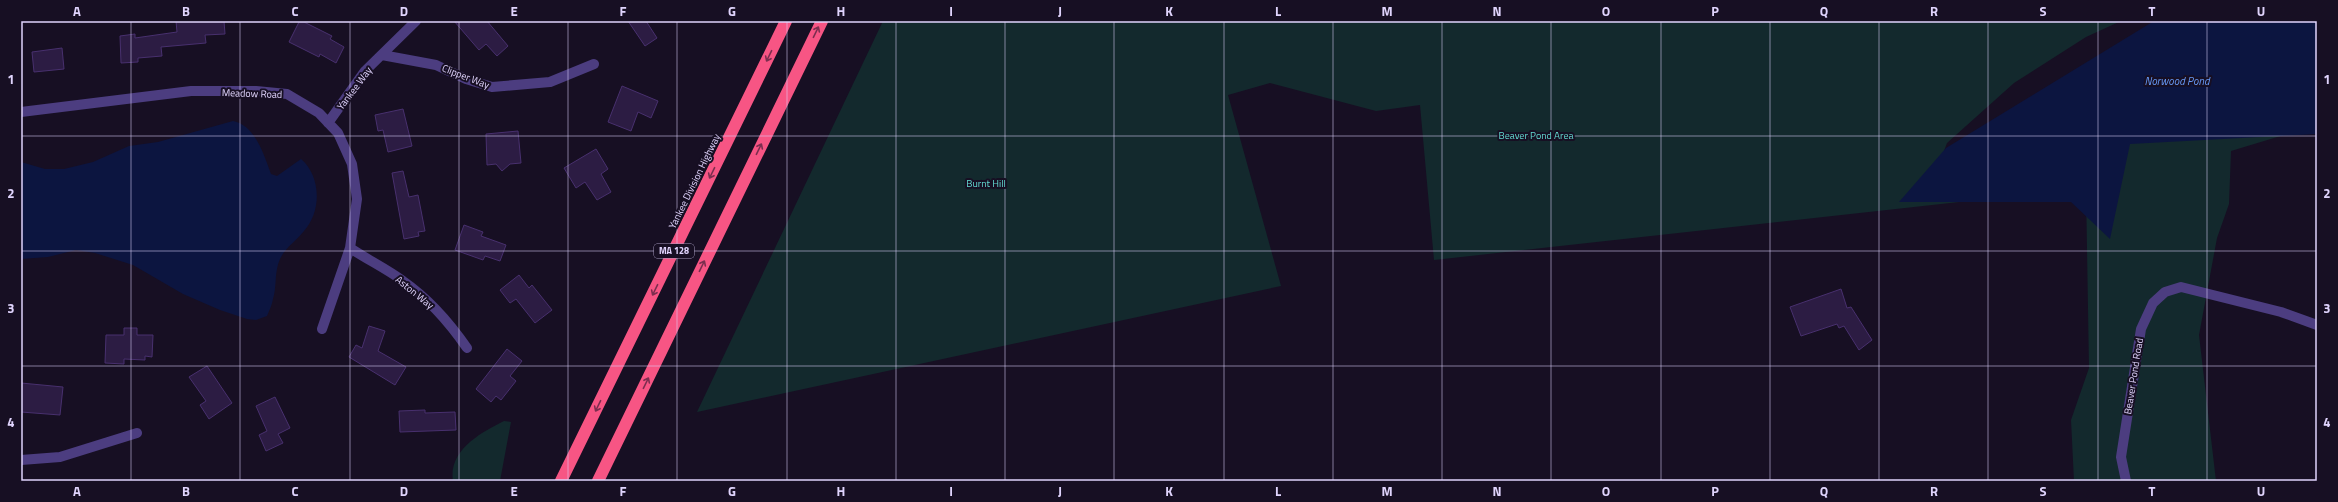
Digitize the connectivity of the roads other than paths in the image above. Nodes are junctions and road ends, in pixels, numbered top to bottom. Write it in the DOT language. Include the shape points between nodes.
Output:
graph roads {
  1 [pos="416,21"];
  2 [pos="786,21"];
  3 [pos="822,21"];
  4 [pos="382,56"];
  5 [pos="594,64"];
  6 [pos="21,112"];
  7 [pos="328,123"];
  8 [pos="350,248"];
  9 [pos="2317,325"];
  10 [pos="322,329"];
  11 [pos="467,348"];
  12 [pos="137,433"];
  13 [pos="21,460"];
  14 [pos="561,481"];
  15 [pos="598,481"];
  16 [pos="2126,481"];
  1 -- 4 [label="street, Yankee Way"];
  2 -- 14 [label="highway, Yankee Division Highway / MA 128, one-way"];
  15 -- 3 [label="highway, MA 128, one-way"];
  4 -- 5 [label="street, Clipper Way" via="436,65 466,79 492,87 550,82"];
  4 -- 7 [label="street, Yankee Way" via="366,71"];
  6 -- 7 [label="street, Meadow Road" via="191,91 256,91 287,94 319,114"];
  7 -- 8 [label="street, Meadow Road" via="338,133 352,164 357,199"];
  8 -- 10 [label="street, Meadow Road"];
  8 -- 11 [label="street, Aston Way" via="403,280 428,300"];
  9 -- 16 [label="street, Beaver Pond Road" via="2281,312 2181,287 2164,292 2154,303 2141,329 2121,457"];
  12 -- 13 [label="street" via="60,457"];
}
